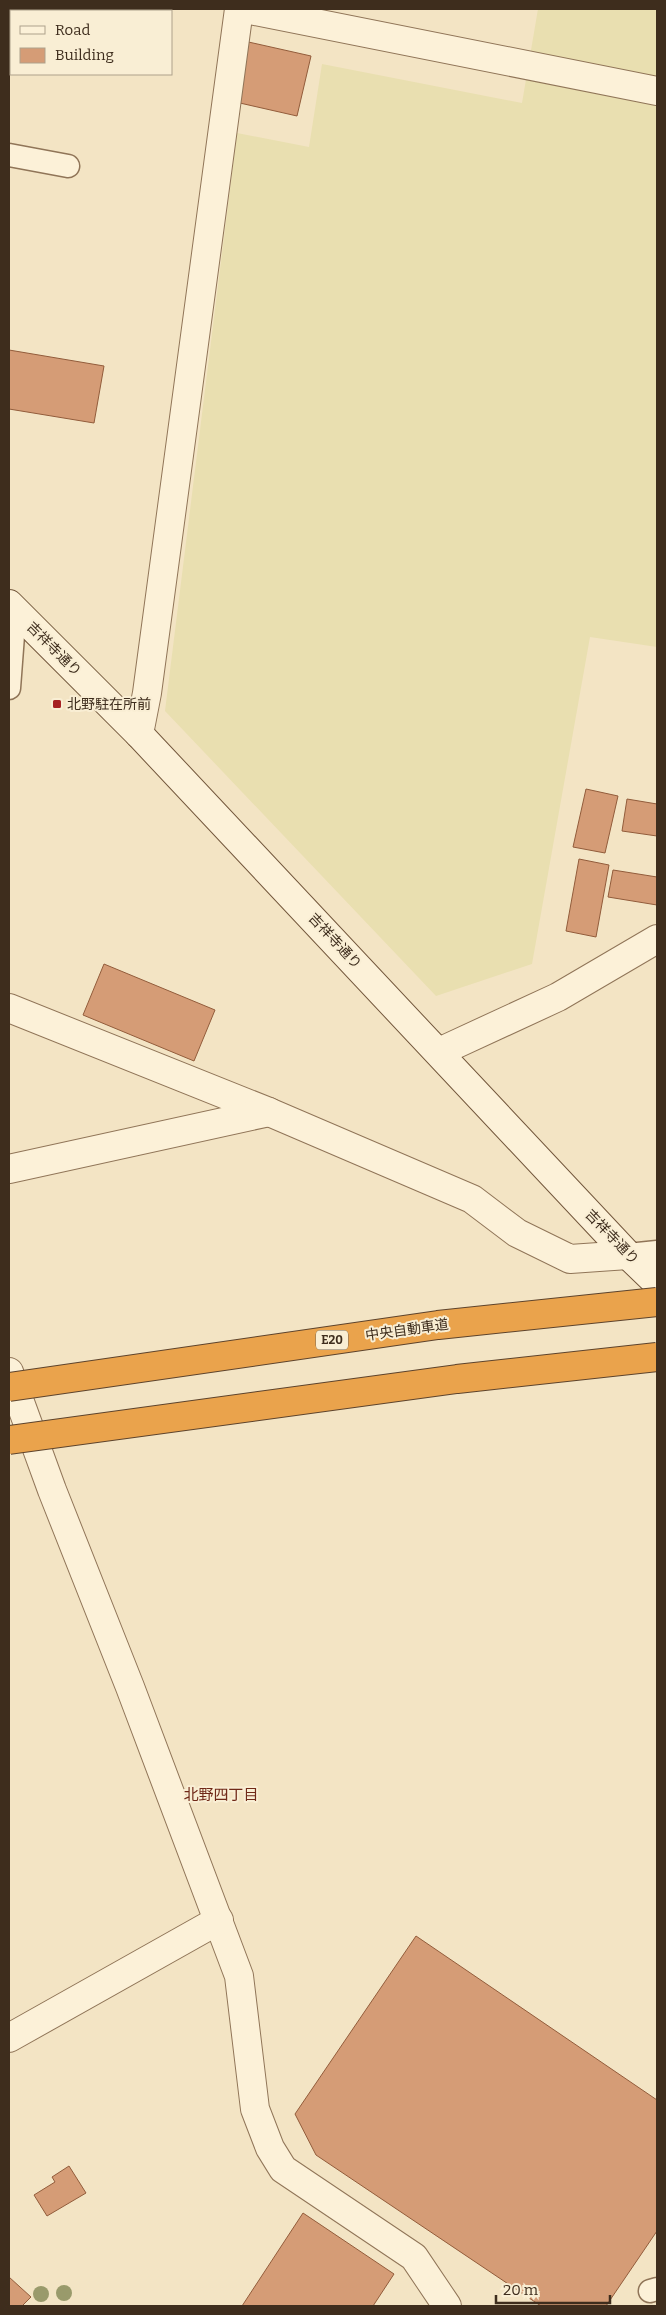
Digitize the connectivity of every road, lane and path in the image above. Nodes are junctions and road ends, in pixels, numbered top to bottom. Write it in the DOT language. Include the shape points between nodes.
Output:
graph roads {
  1 [pos="239,9"];
  2 [pos="245,9"];
  3 [pos="657,91"];
  4 [pos="9,155"];
  5 [pos="68,166"];
  6 [pos="12,606"];
  7 [pos="9,688"];
  8 [pos="139,734"];
  9 [pos="657,939"];
  10 [pos="9,1008"];
  11 [pos="439,1052"];
  12 [pos="269,1112"];
  13 [pos="9,1169"];
  14 [pos="657,1252"];
  15 [pos="628,1255"];
  16 [pos="657,1283"];
  17 [pos="657,1302"];
  18 [pos="657,1357"];
  19 [pos="9,1372"];
  20 [pos="9,1386"];
  21 [pos="9,1440"];
  22 [pos="219,1920"];
  23 [pos="9,2038"];
  24 [pos="447,2306"];
  1 -- 8 [label="street"];
  2 -- 3 [label="street"];
  4 -- 5 [label="lane"];
  6 -- 7 [label="lane"];
  6 -- 8 [label="street, 吉祥寺通り"];
  8 -- 11 [label="street, 吉祥寺通り"];
  9 -- 11 [label="street" via="558,997"];
  10 -- 12 [label="street"];
  11 -- 15 [label="street, 吉祥寺通り"];
  12 -- 13 [label="street"];
  12 -- 15 [label="street" via="472,1198 518,1233 570,1259"];
  14 -- 15 [label="lane"];
  15 -- 16 [label="street, 吉祥寺通り"];
  17 -- 20 [label="highway, 中央自動車道 / E20, bridge" via="438,1325"];
  18 -- 21 [label="highway, bridge" via="457,1379"];
  19 -- 22 [label="street"];
  22 -- 23 [label="street"];
  22 -- 24 [label="street" via="239,1976 255,2109 270,2148 283,2169 414,2257"];
}
